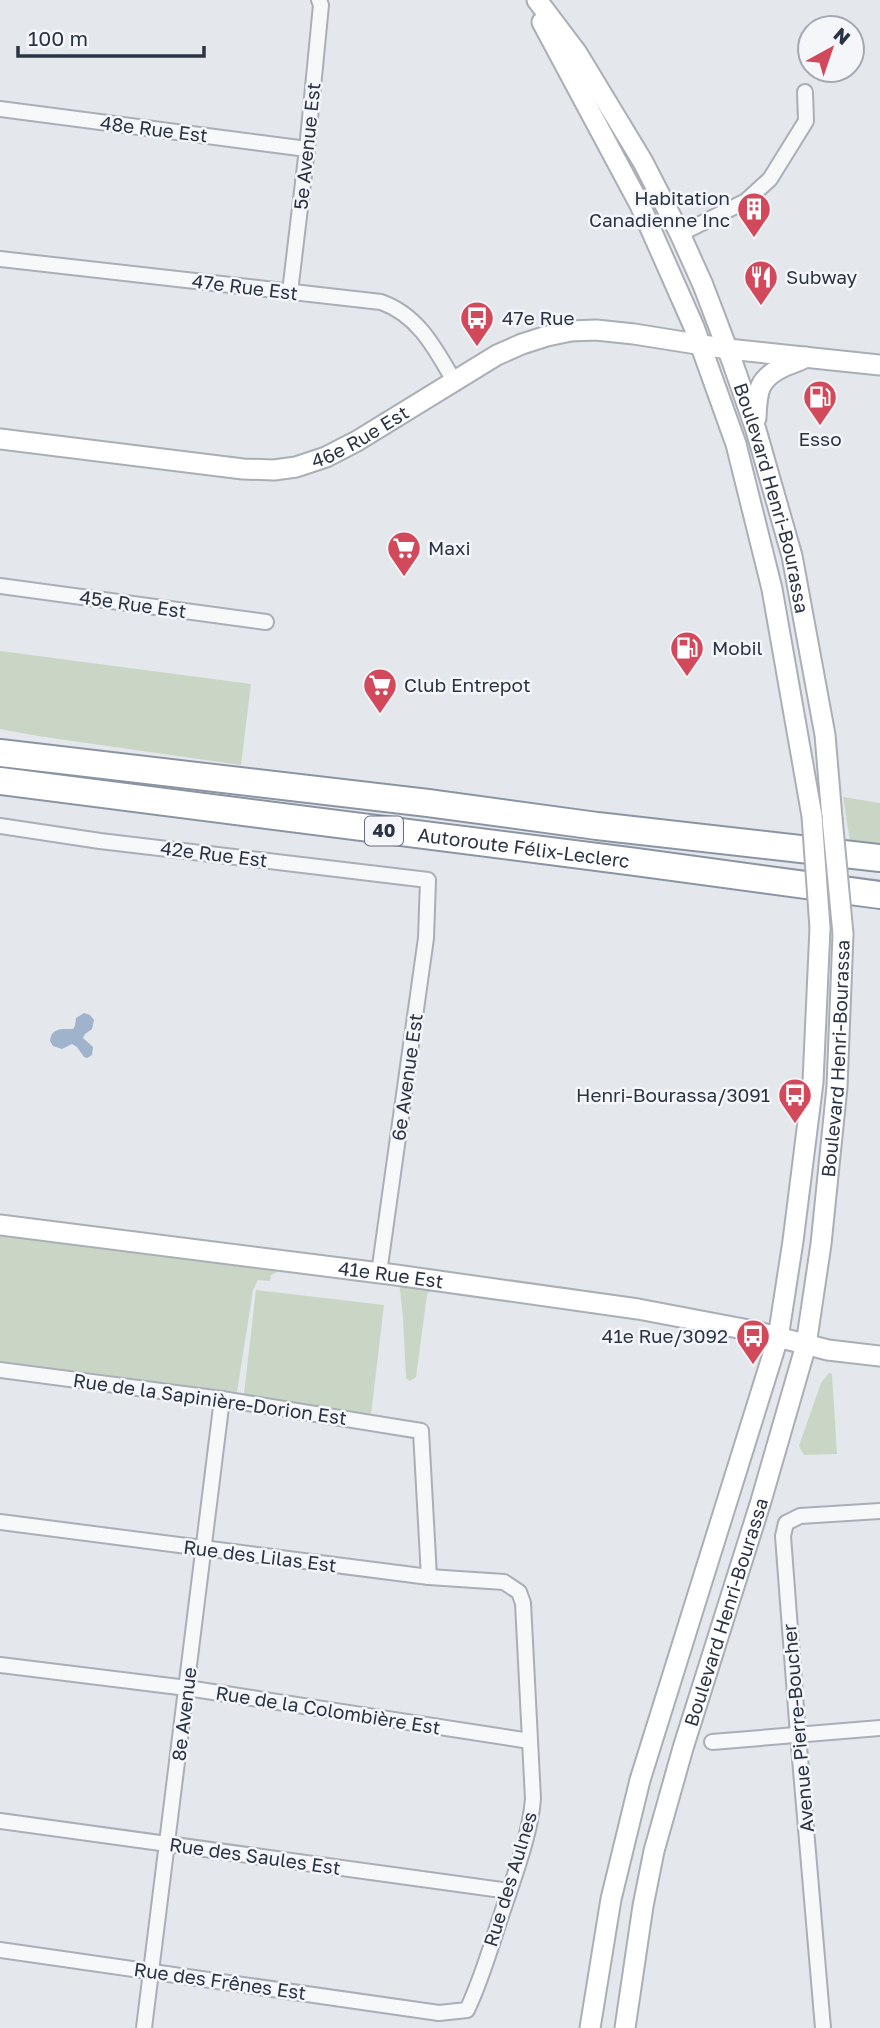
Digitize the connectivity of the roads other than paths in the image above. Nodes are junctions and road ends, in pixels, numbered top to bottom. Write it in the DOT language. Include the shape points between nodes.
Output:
graph roads {
  1 [pos="319,0"];
  2 [pos="530,0"];
  3 [pos="537,0"];
  4 [pos="806,92"];
  5 [pos="0,109"];
  6 [pos="307,149"];
  7 [pos="680,234"];
  8 [pos="0,258"];
  9 [pos="290,292"];
  10 [pos="701,344"];
  11 [pos="728,349"];
  12 [pos="807,356"];
  13 [pos="880,365"];
  14 [pos="454,380"];
  15 [pos="756,430"];
  16 [pos="0,439"];
  17 [pos="0,586"];
  18 [pos="266,622"];
  19 [pos="0,740"];
  20 [pos="0,753"];
  21 [pos="61,760"];
  22 [pos="0,780"];
  23 [pos="0,826"];
  24 [pos="880,858"];
  25 [pos="428,880"];
  26 [pos="880,895"];
  27 [pos="0,1225"];
  28 [pos="380,1273"];
  29 [pos="778,1338"];
  30 [pos="806,1345"];
  31 [pos="880,1356"];
  32 [pos="0,1370"];
  33 [pos="222,1399"];
  34 [pos="880,1511"];
  35 [pos="0,1522"];
  36 [pos="204,1549"];
  37 [pos="429,1577"];
  38 [pos="519,1592"];
  39 [pos="0,1665"];
  40 [pos="187,1688"];
  41 [pos="880,1728"];
  42 [pos="797,1735"];
  43 [pos="530,1741"];
  44 [pos="712,1742"];
  45 [pos="0,1821"];
  46 [pos="167,1844"];
  47 [pos="509,1891"];
  48 [pos="0,1950"];
  49 [pos="152,1971"];
  50 [pos="439,2013"];
  51 [pos="144,2028"];
  52 [pos="590,2028"];
  53 [pos="625,2028"];
  54 [pos="823,2028"];
  1 -- 6 [label="street, 5e Avenue Est"];
  2 -- 10 [label="main road, Boulevard Henri-Bourassa" via="640,205"];
  3 -- 7 [label="main road, Boulevard Henri-Bourassa" via="577,53"];
  4 -- 7 [label="street" via="806,121 770,179 746,201"];
  5 -- 6 [label="street, 48e Rue Est"];
  6 -- 9 [label="street, 5e Avenue Est"];
  7 -- 11 [label="main road, Boulevard Henri-Bourassa"];
  8 -- 9 [label="street, 47e Rue Est"];
  9 -- 14 [label="street, 47e Rue Est" via="381,302 401,310 422,331"];
  10 -- 11 [label="main road, 46e Rue Est"];
  10 -- 14 [label="main road, 46e Rue Est" via="608,331 570,331 522,344"];
  10 -- 29 [label="main road, Boulevard Henri-Bourassa, bridge" via="736,444 768,571 812,816 820,929 813,1082"];
  11 -- 12 [label="main road, 46e Rue Est"];
  11 -- 15 [label="main road, Boulevard Henri-Bourassa"];
  12 -- 13 [label="main road, 46e Rue Est"];
  12 -- 15 [label="main road" via="763,380"];
  14 -- 16 [label="main road, 46e Rue Est" via="326,457 274,470"];
  15 -- 30 [label="main road, Boulevard Henri-Bourassa, bridge" via="792,556 825,735 843,934 837,1087"];
  17 -- 18 [label="street, 45e Rue Est"];
  19 -- 21 [label="highway"];
  20 -- 21 [label="highway, Autoroute Félix-Leclerc / 40"];
  21 -- 24 [label="highway, Autoroute Félix-Leclerc / 40"];
  22 -- 26 [label="highway, Autoroute Félix-Leclerc / 40"];
  23 -- 25 [label="street, 42e Rue Est"];
  25 -- 28 [label="street, 6e Avenue Est" via="426,938"];
  27 -- 28 [label="main road, 41e Rue Est"];
  28 -- 29 [label="main road, 41e Rue Est" via="638,1309"];
  29 -- 30 [label="main road, 41e Rue Est"];
  29 -- 52 [label="main road, Boulevard Henri-Bourassa" via="640,1780 611,1899"];
  30 -- 31 [label="main road, 41e Rue Est"];
  30 -- 53 [label="main road, Boulevard Henri-Bourassa" via="654,1851"];
  32 -- 33 [label="street, Rue de la Sapinière-Dorion Est"];
  33 -- 36 [label="street, 8e Avenue"];
  33 -- 37 [label="street, Rue de la Sapinière-Dorion Est" via="421,1431"];
  34 -- 42 [label="street, Avenue Pierre-Boucher" via="800,1516 786,1523 783,1536"];
  35 -- 36 [label="street, Rue des Lilas Est"];
  36 -- 37 [label="street, Rue des Lilas Est"];
  36 -- 40 [label="street, 8e Avenue"];
  37 -- 38 [label="street, Rue des Lilas Est" via="504,1582"];
  38 -- 43 [label="street, Rue des Aulnes"];
  39 -- 40 [label="street, Rue de la Colombière Est"];
  40 -- 43 [label="street, Rue de la Colombière Est"];
  40 -- 46 [label="street, 8e Avenue"];
  41 -- 42 [label="street"];
  42 -- 44 [label="street"];
  42 -- 54 [label="street, Avenue Pierre-Boucher"];
  43 -- 47 [label="street, Rue des Aulnes" via="532,1814"];
  45 -- 46 [label="street, Rue des Saules Est"];
  46 -- 47 [label="street, Rue des Saules Est"];
  46 -- 49 [label="street, 8e Avenue"];
  47 -- 50 [label="street, Rue des Aulnes" via="467,2010"];
  48 -- 49 [label="street, Rue des Frênes Est"];
  49 -- 50 [label="street, Rue des Frênes Est"];
  49 -- 51 [label="street, 8e Avenue"];
}
